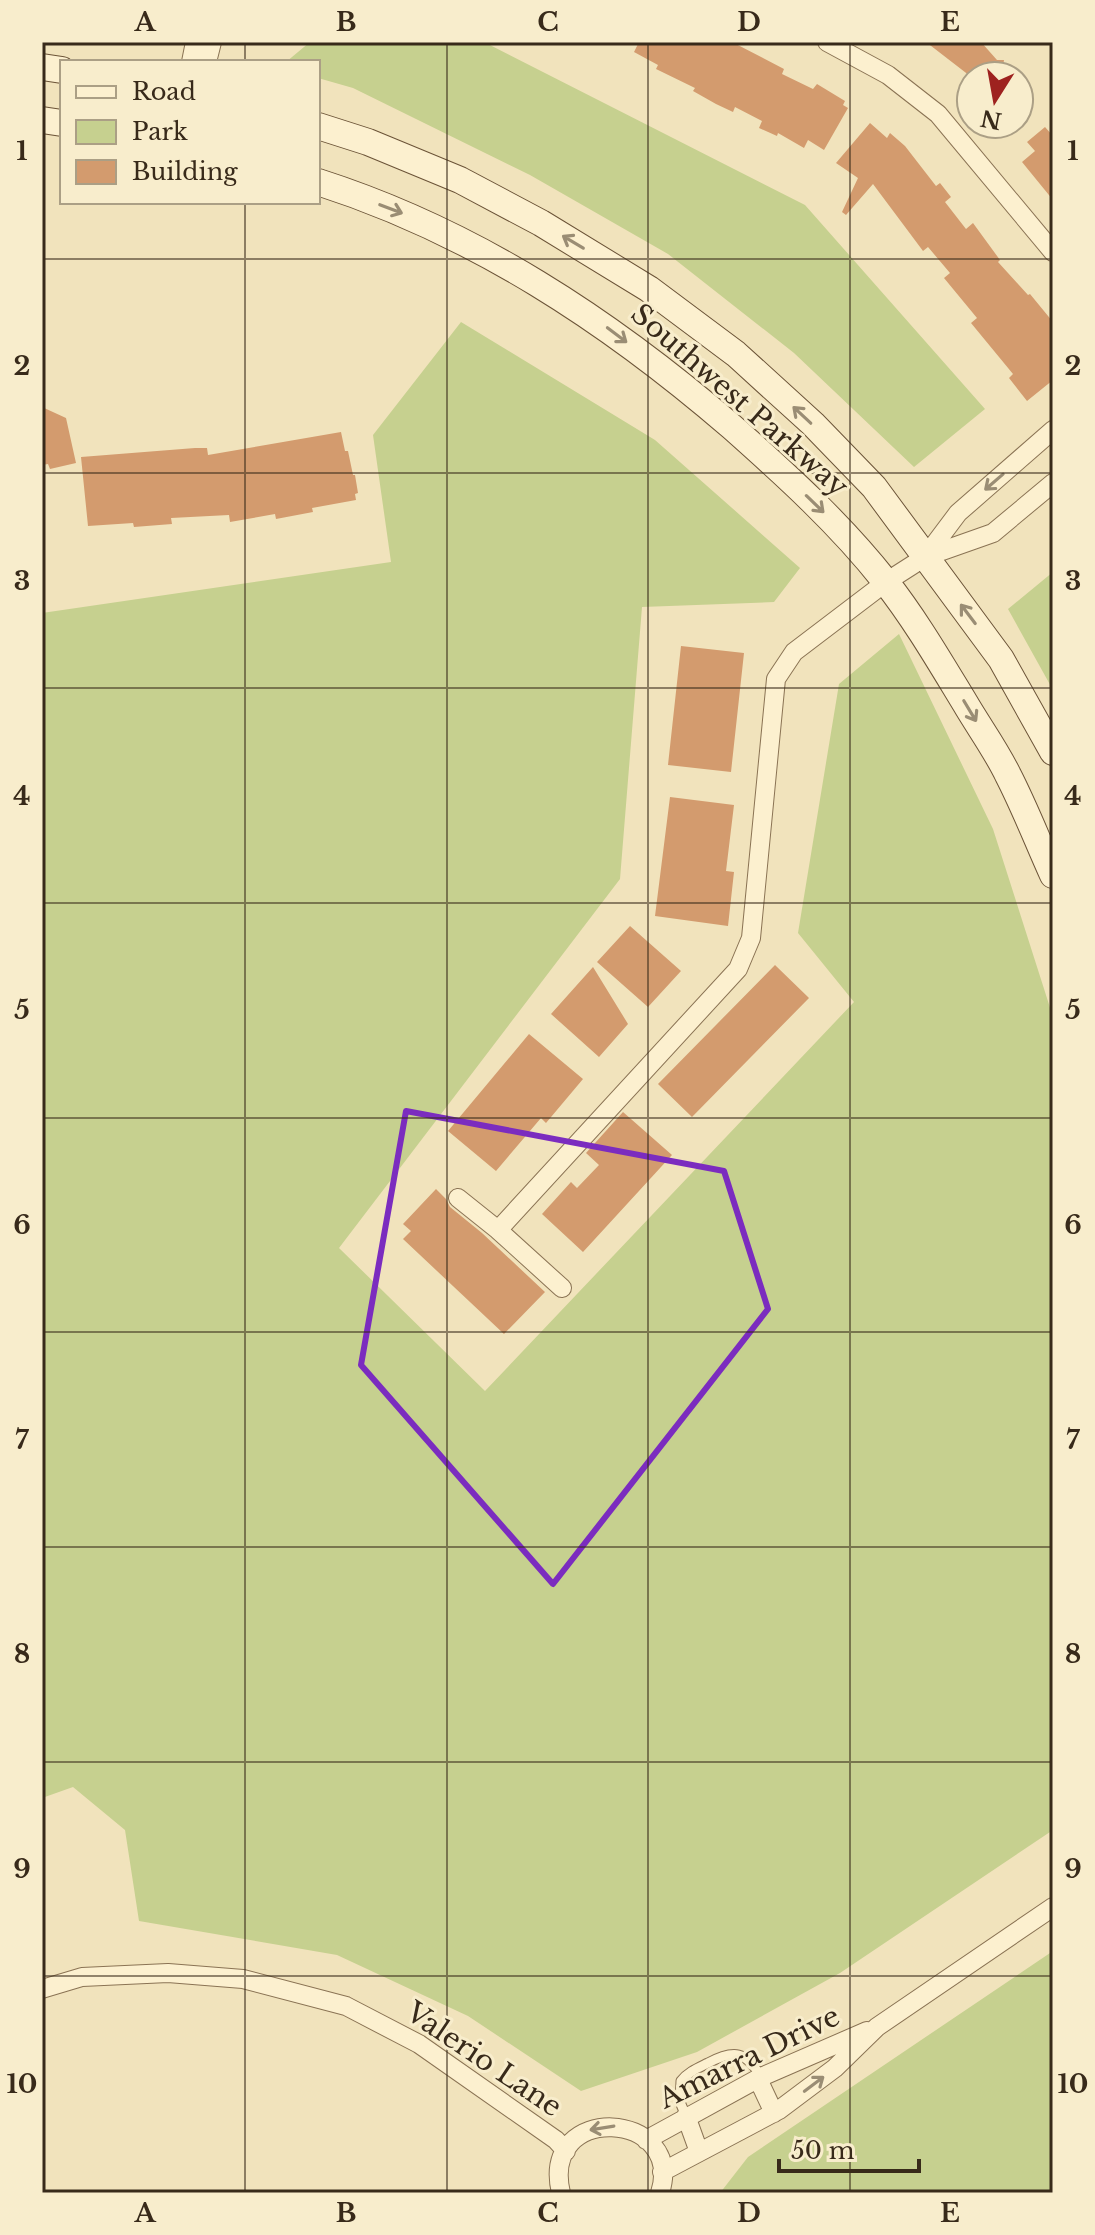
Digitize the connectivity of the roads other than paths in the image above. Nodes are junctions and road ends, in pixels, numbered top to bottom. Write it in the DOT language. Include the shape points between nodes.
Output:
graph roads {
  1 [pos="827,42"];
  2 [pos="320,127"];
  3 [pos="320,183"];
  4 [pos="1053,252"];
  5 [pos="1053,430"];
  6 [pos="1053,483"];
  7 [pos="925,557"];
  8 [pos="886,582"];
  9 [pos="1053,752"];
  10 [pos="1053,875"];
  11 [pos="458,1198"];
  12 [pos="498,1230"];
  13 [pos="562,1288"];
  14 [pos="1053,1907"];
  15 [pos="42,1989"];
  16 [pos="877,2027"];
  17 [pos="760,2078"];
  18 [pos="774,2113"];
  19 [pos="686,2116"];
  20 [pos="646,2140"];
  21 [pos="566,2151"];
  22 [pos="699,2152"];
  23 [pos="662,2172"];
  24 [pos="561,2193"];
  25 [pos="660,2193"];
  1 -- 4 [label="street" via="888,75 938,114"];
  7 -- 2 [label="main road, Southwest Parkway, one-way" via="874,487 813,424 736,354 649,289 460,180"];
  3 -- 8 [label="main road, Southwest Parkway, one-way" via="420,220 504,262 591,316 675,378 777,467"];
  5 -- 7 [label="street, one-way" via="958,513"];
  6 -- 7 [label="street" via="993,533"];
  7 -- 8 [label="street"];
  9 -- 7 [label="main road, Southwest Parkway, one-way" via="1001,659"];
  8 -- 10 [label="main road, Southwest Parkway, one-way" via="1008,774"];
  8 -- 12 [label="street" via="794,652 776,679 751,938 738,969"];
  11 -- 12 [label="street"];
  12 -- 13 [label="street"];
  14 -- 16 [label="street, Amarra Drive"];
  15 -- 21 [label="street, Valerio Lane" via="82,1977 168,1973 243,1979 346,2006 419,2044"];
  16 -- 17 [label="street, Amarra Drive"];
  18 -- 16 [label="street, Amarra Drive, one-way" via="835,2068"];
  17 -- 18 [label="street"];
  17 -- 19 [label="street, Amarra Drive"];
  17 -- 19 [label="lane" via="748,2058 721,2055 681,2081"];
  18 -- 22 [label="street, Amarra Drive"];
  19 -- 20 [label="street, Amarra Drive"];
  19 -- 22 [label="street"];
  20 -- 21 [label="street, one-way" via="619,2126 603,2126 588,2130"];
  20 -- 23 [label="street"];
  21 -- 24 [label="street" via="560,2166"];
  22 -- 23 [label="street, Amarra Drive"];
  23 -- 25 [label="street"];
}
